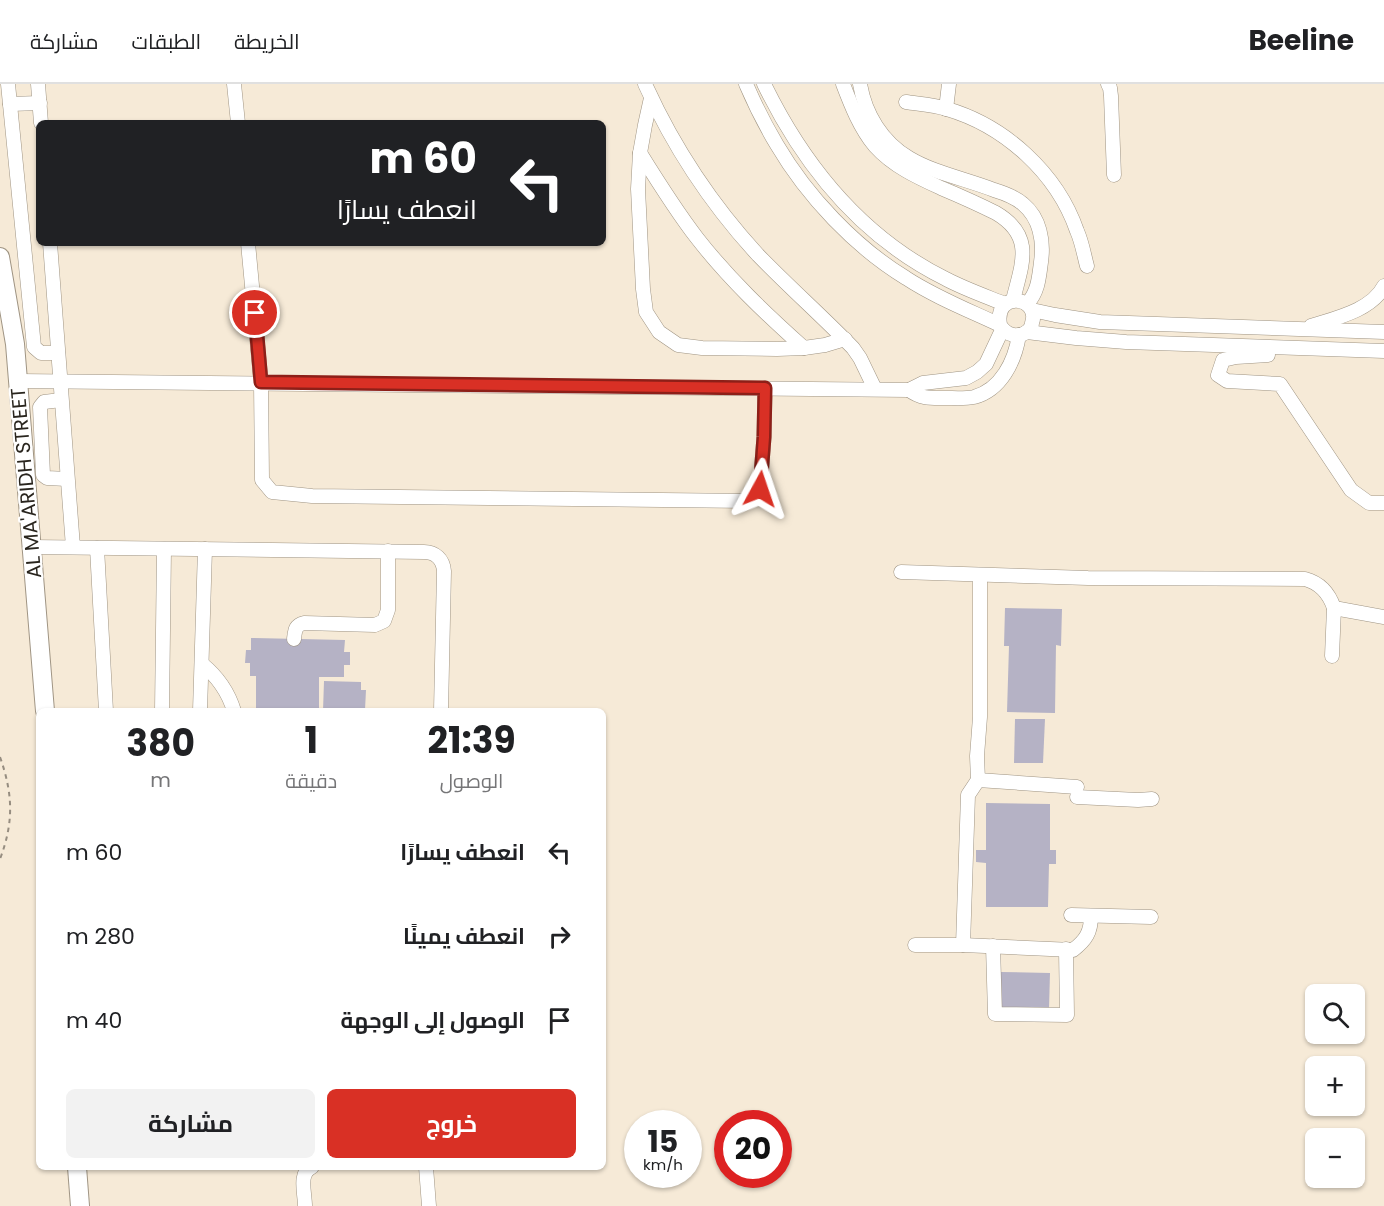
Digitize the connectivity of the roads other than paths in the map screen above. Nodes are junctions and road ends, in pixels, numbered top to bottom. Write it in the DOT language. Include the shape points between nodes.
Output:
graph roads {
  1 [pos="8,84"];
  2 [pos="39,84"];
  3 [pos="234,84"];
  4 [pos="645,84"];
  5 [pos="746,84"];
  6 [pos="764,84"];
  7 [pos="843,84"];
  8 [pos="860,84"];
  9 [pos="949,84"];
  10 [pos="1108,84"];
  11 [pos="651,98"];
  12 [pos="906,102"];
  13 [pos="40,103"];
  14 [pos="10,104"];
  15 [pos="946,109"];
  16 [pos="41,120"];
  17 [pos="238,120"];
  18 [pos="640,153"];
  19 [pos="1114,175"];
  20 [pos="50,246"];
  21 [pos="248,246"];
  22 [pos="0,257"];
  23 [pos="1087,266"];
  24 [pos="1384,286"];
  25 [pos="1009,302"];
  26 [pos="1029,307"];
  27 [pos="1001,327"];
  28 [pos="1301,329"];
  29 [pos="1384,332"];
  30 [pos="1023,333"];
  31 [pos="844,339"];
  32 [pos="804,348"];
  33 [pos="1283,348"];
  34 [pos="1384,351"];
  35 [pos="58,353"];
  36 [pos="18,381"];
  37 [pos="60,381"];
  38 [pos="261,382"];
  39 [pos="765,388"];
  40 [pos="874,389"];
  41 [pos="909,390"];
  42 [pos="61,400"];
  43 [pos="67,479"];
  44 [pos="1384,503"];
  45 [pos="32,547"];
  46 [pos="73,547"];
  47 [pos="97,548"];
  48 [pos="164,549"];
  49 [pos="205,549"];
  50 [pos="388,551"];
  51 [pos="901,572"];
  52 [pos="980,575"];
  53 [pos="1334,608"];
  54 [pos="1384,617"];
  55 [pos="294,639"];
  56 [pos="1332,656"];
  57 [pos="202,664"];
  58 [pos="45,708"];
  59 [pos="106,708"];
  60 [pos="162,708"];
  61 [pos="200,708"];
  62 [pos="233,708"];
  63 [pos="441,708"];
  64 [pos="978,780"];
  65 [pos="1152,799"];
  66 [pos="1071,915"];
  67 [pos="1091,916"];
  68 [pos="1151,917"];
  69 [pos="915,945"];
  70 [pos="963,945"];
  71 [pos="993,946"];
  72 [pos="1066,949"];
  73 [pos="77,1170"];
  74 [pos="306,1170"];
  75 [pos="426,1170"];
  76 [pos="80,1206"];
  77 [pos="305,1206"];
  78 [pos="429,1206"];
  1 -- 14 [label="lane"];
  2 -- 13 [label="lane"];
  3 -- 17 [label="lane"];
  4 -- 11 [label="lane"];
  5 -- 27 [label="lane" via="778,147 846,231 905,278"];
  6 -- 25 [label="lane" via="808,159 861,221 946,279"];
  7 -- 25 [label="lane" via="864,131 888,158 902,169 1007,219 1016,229 1023,253"];
  8 -- 26 [label="lane" via="873,122 907,157 1008,195 1033,215 1040,229 1042,259"];
  9 -- 15 [label="lane"];
  10 -- 19 [label="lane"];
  11 -- 18 [label="lane"];
  11 -- 31 [label="lane" via="698,179 726,217"];
  12 -- 15 [label="lane"];
  13 -- 14 [label="lane"];
  13 -- 16 [label="lane"];
  14 -- 35 [label="lane" via="34,347 41,354"];
  15 -- 23 [label="lane" via="981,122 1012,142 1039,167 1065,205"];
  18 -- 32 [label="lane" via="717,262"];
  18 -- 32 [label="lane" via="643,289 646,312 659,332 678,345 702,348"];
  20 -- 35 [label="lane"];
  21 -- 38 [label="lane"];
  22 -- 36 [label="main road, AL MA'ARIDH STREET"];
  24 -- 28 [label="lane" via="1380,294 1363,306"];
  25 -- 26 [label="lane" via="1020,301"];
  25 -- 27 [label="lane" via="1000,310"];
  26 -- 28 [label="lane" via="1100,322"];
  26 -- 30 [label="lane" via="1034,318 1032,326"];
  27 -- 30 [label="lane" via="1013,336"];
  27 -- 41 [label="lane" via="986,364 977,372 966,378 923,383"];
  28 -- 29 [label="lane"];
  30 -- 33 [label="lane" via="1101,341"];
  30 -- 41 [label="lane" via="1008,369 988,391 974,397 925,398"];
  31 -- 32 [label="lane"];
  31 -- 40 [label="lane" via="860,358"];
  33 -- 34 [label="lane"];
  33 -- 44 [label="lane" via="1268,355 1223,360 1218,375 1227,381 1280,384 1351,490 1369,502"];
  35 -- 37 [label="lane"];
  36 -- 37 [label="lane"];
  36 -- 45 [label="main road, AL MA'ARIDH STREET"];
  37 -- 38 [label="lane"];
  37 -- 42 [label="lane"];
  38 -- 39 [label="lane"];
  38 -- 39 [label="lane" via="262,480 272,492 360,497 750,501 760,489"];
  39 -- 40 [label="lane"];
  40 -- 41 [label="lane"];
  42 -- 43 [label="lane"];
  42 -- 43 [label="lane" via="44,402 40,407 43,475"];
  43 -- 46 [label="lane"];
  45 -- 46 [label="lane"];
  45 -- 58 [label="main road, AL MA'ARIDH STREET"];
  46 -- 47 [label="lane"];
  47 -- 48 [label="lane"];
  47 -- 59 [label="lane"];
  48 -- 49 [label="lane"];
  48 -- 60 [label="lane"];
  49 -- 50 [label="lane"];
  49 -- 57 [label="lane"];
  50 -- 55 [label="lane" via="388,610 384,621 375,625 304,623 295,628"];
  50 -- 63 [label="lane" via="429,552 443,566"];
  51 -- 52 [label="lane"];
  52 -- 53 [label="lane" via="1305,579 1323,588"];
  52 -- 64 [label="lane"];
  53 -- 54 [label="lane"];
  53 -- 56 [label="lane"];
  57 -- 61 [label="lane"];
  57 -- 62 [label="lane" via="219,680"];
  64 -- 65 [label="lane"];
  64 -- 70 [label="lane" via="969,795"];
  66 -- 67 [label="lane"];
  67 -- 68 [label="lane"];
  67 -- 72 [label="lane" via="1089,935 1072,950"];
  69 -- 70 [label="lane"];
  70 -- 71 [label="lane"];
  71 -- 72 [label="lane"];
  71 -- 72 [label="lane" via="995,1014 1067,1015"];
  73 -- 76 [label="main road"];
  74 -- 77 [label="lane"];
  75 -- 78 [label="lane"];
}
